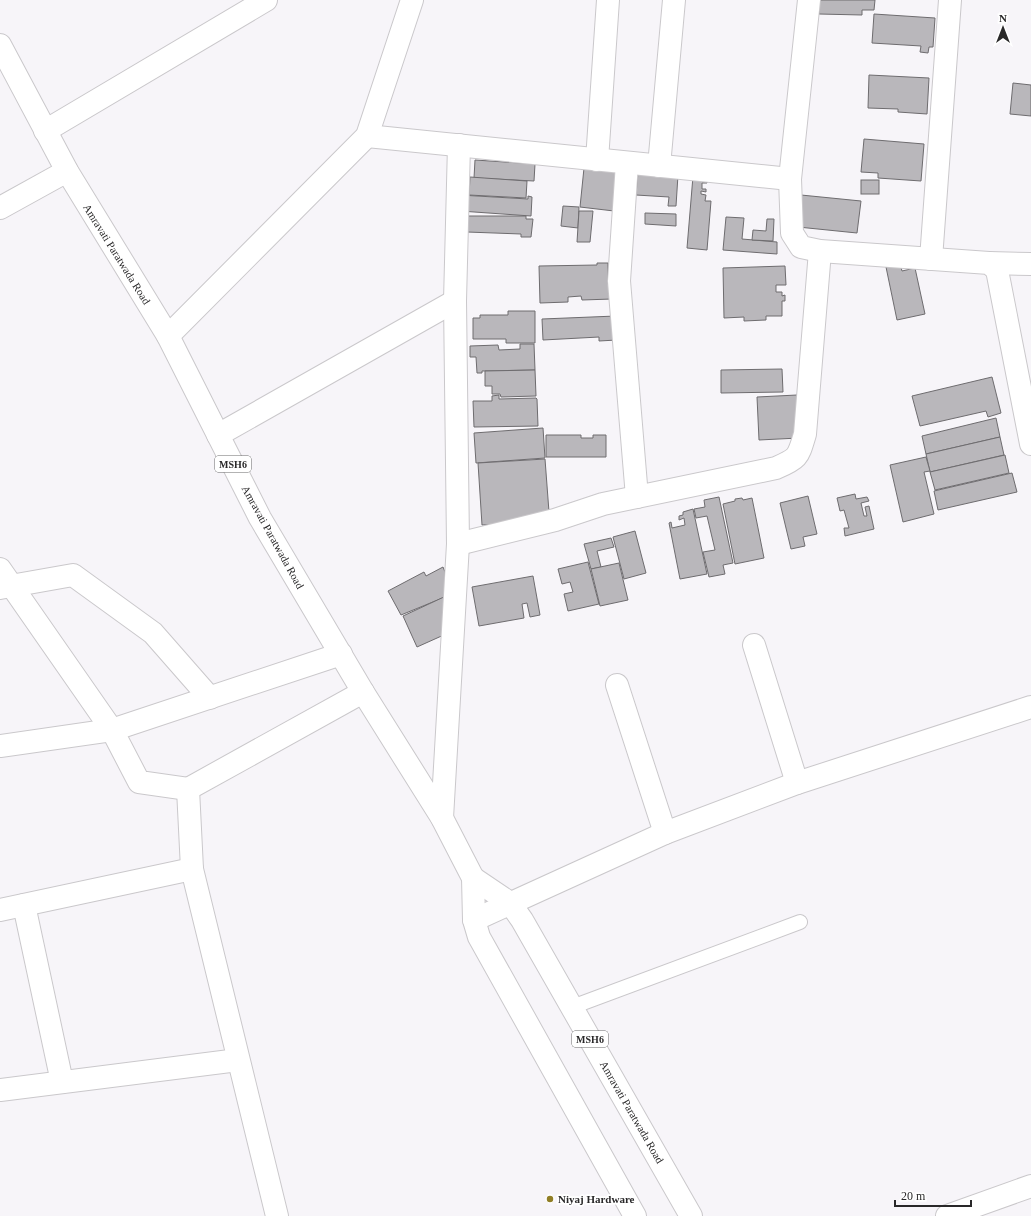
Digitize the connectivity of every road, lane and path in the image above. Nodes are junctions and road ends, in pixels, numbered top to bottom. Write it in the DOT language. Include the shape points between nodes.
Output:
graph roads {
  1 [pos="266,0"];
  2 [pos="412,0"];
  3 [pos="608,0"];
  4 [pos="674,0"];
  5 [pos="809,0"];
  6 [pos="950,0"];
  7 [pos="0,45"];
  8 [pos="45,131"];
  9 [pos="367,136"];
  10 [pos="459,145"];
  11 [pos="597,160"];
  12 [pos="626,163"];
  13 [pos="659,166"];
  14 [pos="67,171"];
  15 [pos="790,179"];
  16 [pos="0,208"];
  17 [pos="820,251"];
  18 [pos="931,259"];
  19 [pos="989,263"];
  20 [pos="1031,264"];
  21 [pos="455,301"];
  22 [pos="168,336"];
  23 [pos="218,435"];
  24 [pos="1031,444"];
  25 [pos="637,497"];
  26 [pos="458,544"];
  27 [pos="4,581"];
  28 [pos="754,645"];
  29 [pos="341,654"];
  30 [pos="617,685"];
  31 [pos="363,692"];
  32 [pos="210,698"];
  33 [pos="1031,707"];
  34 [pos="112,730"];
  35 [pos="0,746"];
  36 [pos="797,783"];
  37 [pos="188,789"];
  38 [pos="442,818"];
  39 [pos="665,832"];
  40 [pos="192,869"];
  41 [pos="473,878"];
  42 [pos="510,903"];
  43 [pos="24,905"];
  44 [pos="0,910"];
  45 [pos="474,920"];
  46 [pos="800,922"];
  47 [pos="572,1006"];
  48 [pos="238,1060"];
  49 [pos="62,1082"];
  50 [pos="0,1090"];
  51 [pos="1031,1186"];
  52 [pos="986,1209"];
  53 [pos="277,1216"];
  54 [pos="635,1216"];
  55 [pos="691,1216"];
  56 [pos="947,1216"];
  1 -- 8 [label="street"];
  2 -- 9 [label="street"];
  3 -- 11 [label="street"];
  4 -- 13 [label="street"];
  5 -- 15 [label="street"];
  6 -- 18 [label="street"];
  7 -- 8 [label="street, Amravati Paratwada Road / MSH6"];
  8 -- 14 [label="street, Amravati Paratwada Road / MSH6"];
  9 -- 10 [label="street"];
  9 -- 22 [label="street"];
  10 -- 11 [label="street"];
  10 -- 21 [label="street"];
  11 -- 12 [label="street"];
  12 -- 13 [label="street"];
  12 -- 25 [label="street" via="619,281"];
  13 -- 15 [label="street"];
  14 -- 16 [label="street"];
  14 -- 22 [label="street, Amravati Paratwada Road / MSH6"];
  15 -- 17 [label="street" via="792,233 801,247"];
  17 -- 18 [label="street"];
  17 -- 25 [label="street" via="805,434 801,449 794,460 776,468"];
  18 -- 19 [label="street"];
  19 -- 20 [label="street"];
  19 -- 24 [label="street" via="997,270"];
  21 -- 23 [label="street"];
  21 -- 26 [label="street"];
  22 -- 23 [label="street, Amravati Paratwada Road / MSH6"];
  23 -- 29 [label="street, Amravati Paratwada Road / MSH6" via="260,518"];
  25 -- 26 [label="street"];
  26 -- 38 [label="street"];
  27 -- 32 [label="street" via="73,575 154,633"];
  27 -- 34 [label="street"];
  28 -- 36 [label="street"];
  29 -- 31 [label="street, Amravati Paratwada Road / MSH6"];
  29 -- 32 [label="street"];
  30 -- 39 [label="street"];
  31 -- 37 [label="street"];
  31 -- 38 [label="street, Amravati Paratwada Road / MSH6"];
  32 -- 34 [label="street"];
  33 -- 36 [label="street"];
  34 -- 35 [label="street"];
  34 -- 37 [label="street" via="139,782"];
  36 -- 39 [label="street"];
  37 -- 40 [label="street"];
  38 -- 41 [label="street, Amravati Paratwada Road / MSH6"];
  39 -- 42 [label="street"];
  40 -- 43 [label="street"];
  40 -- 48 [label="street"];
  41 -- 42 [label="street, Amravati Paratwada Road / MSH6"];
  41 -- 45 [label="street, Amravati Paratwada Road / MSH6"];
  42 -- 45 [label="street"];
  42 -- 47 [label="street, Amravati Paratwada Road / MSH6"];
  43 -- 44 [label="street"];
  43 -- 49 [label="street"];
  45 -- 54 [label="street, Amravati Paratwada Road / MSH6" via="479,937"];
  46 -- 47 [label="lane"];
  47 -- 55 [label="street, Amravati Paratwada Road / MSH6"];
  48 -- 49 [label="street"];
  48 -- 53 [label="street"];
  49 -- 50 [label="street"];
  51 -- 52 [label="street"];
  52 -- 56 [label="street"];
}
